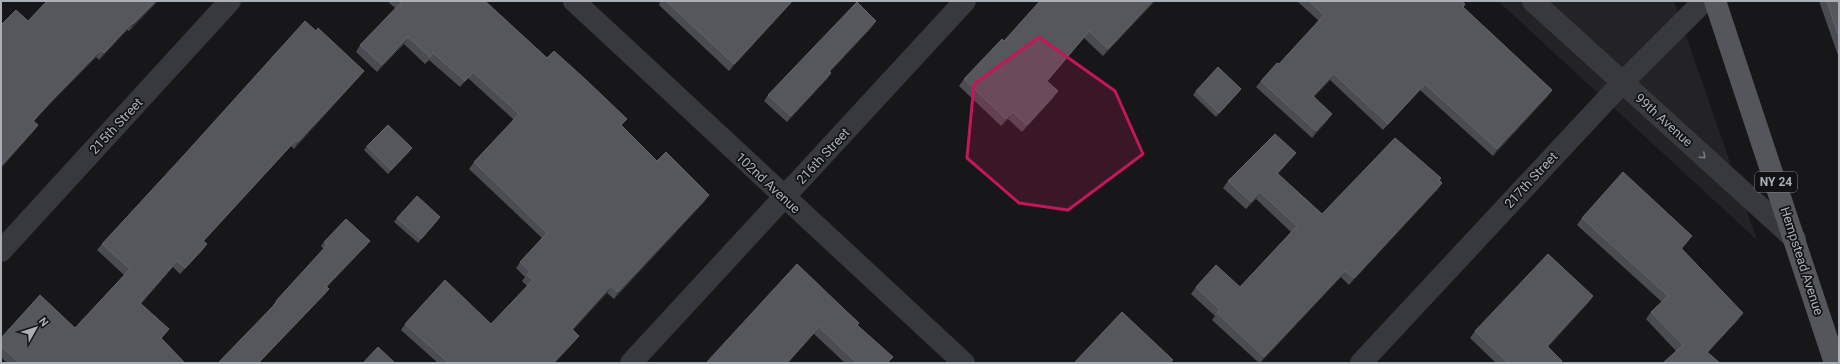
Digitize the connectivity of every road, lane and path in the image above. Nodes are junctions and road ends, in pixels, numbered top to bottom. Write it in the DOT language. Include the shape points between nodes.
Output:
graph roads {
  1 [pos="230,1"];
  2 [pos="574,1"];
  3 [pos="965,1"];
  4 [pos="1533,1"];
  5 [pos="1704,1"];
  6 [pos="1715,1"];
  7 [pos="1622,82"];
  8 [pos="784,198"];
  9 [pos="1795,239"];
  10 [pos="1,251"];
  11 [pos="631,363"];
  12 [pos="964,363"];
  13 [pos="1361,363"];
  14 [pos="1835,363"];
  1 -- 10 [label="street, 215th Street"];
  2 -- 8 [label="street, 102nd Avenue"];
  3 -- 8 [label="street, 216th Street"];
  4 -- 7 [label="street, 99th Avenue"];
  5 -- 7 [label="street, 217th Street"];
  6 -- 9 [label="main road, Hempstead Avenue / NY 24"];
  7 -- 9 [label="street, 99th Avenue, one-way"];
  7 -- 13 [label="street, 217th Street"];
  8 -- 11 [label="street, 216th Street"];
  8 -- 12 [label="street, 102nd Avenue"];
  9 -- 14 [label="main road, Hempstead Avenue / NY 24"];
}
